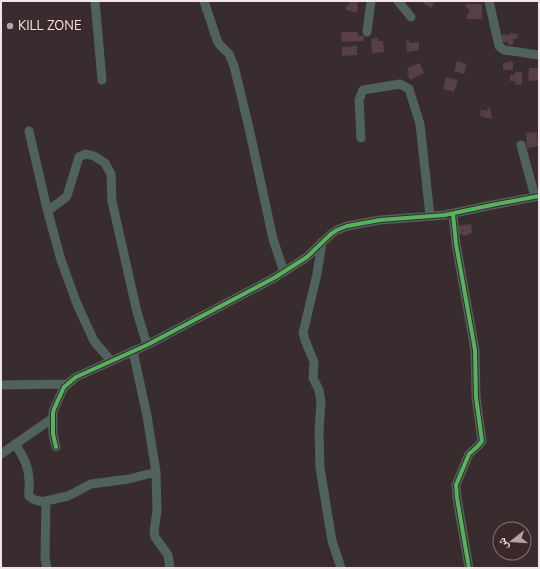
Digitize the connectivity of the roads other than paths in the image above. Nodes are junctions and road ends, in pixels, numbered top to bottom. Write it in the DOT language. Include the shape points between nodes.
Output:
graph roads {
  1 [pos="95,1"];
  2 [pos="204,1"];
  3 [pos="371,1"];
  4 [pos="398,1"];
  5 [pos="489,1"];
  6 [pos="411,17"];
  7 [pos="367,32"];
  8 [pos="539,54"];
  9 [pos="102,80"];
  10 [pos="30,131"];
  11 [pos="361,138"];
  12 [pos="522,145"];
  13 [pos="537,196"];
  14 [pos="48,211"];
  15 [pos="453,214"];
  16 [pos="430,216"];
  17 [pos="322,242"];
  18 [pos="284,272"];
  19 [pos="147,345"];
  20 [pos="133,351"];
  21 [pos="111,361"];
  22 [pos="68,384"];
  23 [pos="1,385"];
  24 [pos="53,418"];
  25 [pos="15,444"];
  26 [pos="56,447"];
  27 [pos="1,454"];
  28 [pos="156,472"];
  29 [pos="46,501"];
  30 [pos="47,568"];
  31 [pos="170,568"];
  32 [pos="341,568"];
  33 [pos="469,568"];
  1 -- 9 [label="street"];
  2 -- 18 [label="street" via="217,40 234,66 273,239"];
  3 -- 7 [label="street"];
  4 -- 6 [label="street"];
  5 -- 8 [label="street" via="499,46 504,50"];
  10 -- 14 [label="street"];
  11 -- 16 [label="street" via="359,100 363,90 400,84 409,89 420,124"];
  12 -- 13 [label="street"];
  13 -- 15 [label="street"];
  14 -- 19 [label="street" via="67,196 79,157 86,154 105,163 111,174 112,202"];
  14 -- 21 [label="street" via="61,260 77,304 94,342"];
  15 -- 16 [label="street"];
  15 -- 33 [label="street" via="475,350 476,397 482,441 469,454 456,485"];
  16 -- 17 [label="street" via="380,220 347,226 337,230"];
  17 -- 18 [label="street" via="307,257"];
  17 -- 32 [label="street" via="303,333 314,362 314,378 322,402 318,432 320,468 332,541"];
  18 -- 19 [label="street"];
  19 -- 20 [label="street"];
  20 -- 21 [label="street"];
  20 -- 28 [label="street"];
  21 -- 22 [label="street" via="76,377"];
  22 -- 23 [label="street"];
  22 -- 24 [label="street" via="54,409"];
  24 -- 25 [label="street"];
  24 -- 26 [label="street"];
  25 -- 27 [label="street"];
  25 -- 29 [label="street" via="28,469 29,496 32,500"];
  28 -- 29 [label="street" via="91,484 68,496"];
  28 -- 31 [label="street" via="157,511 154,531 155,537 168,555"];
  29 -- 30 [label="street"];
}
